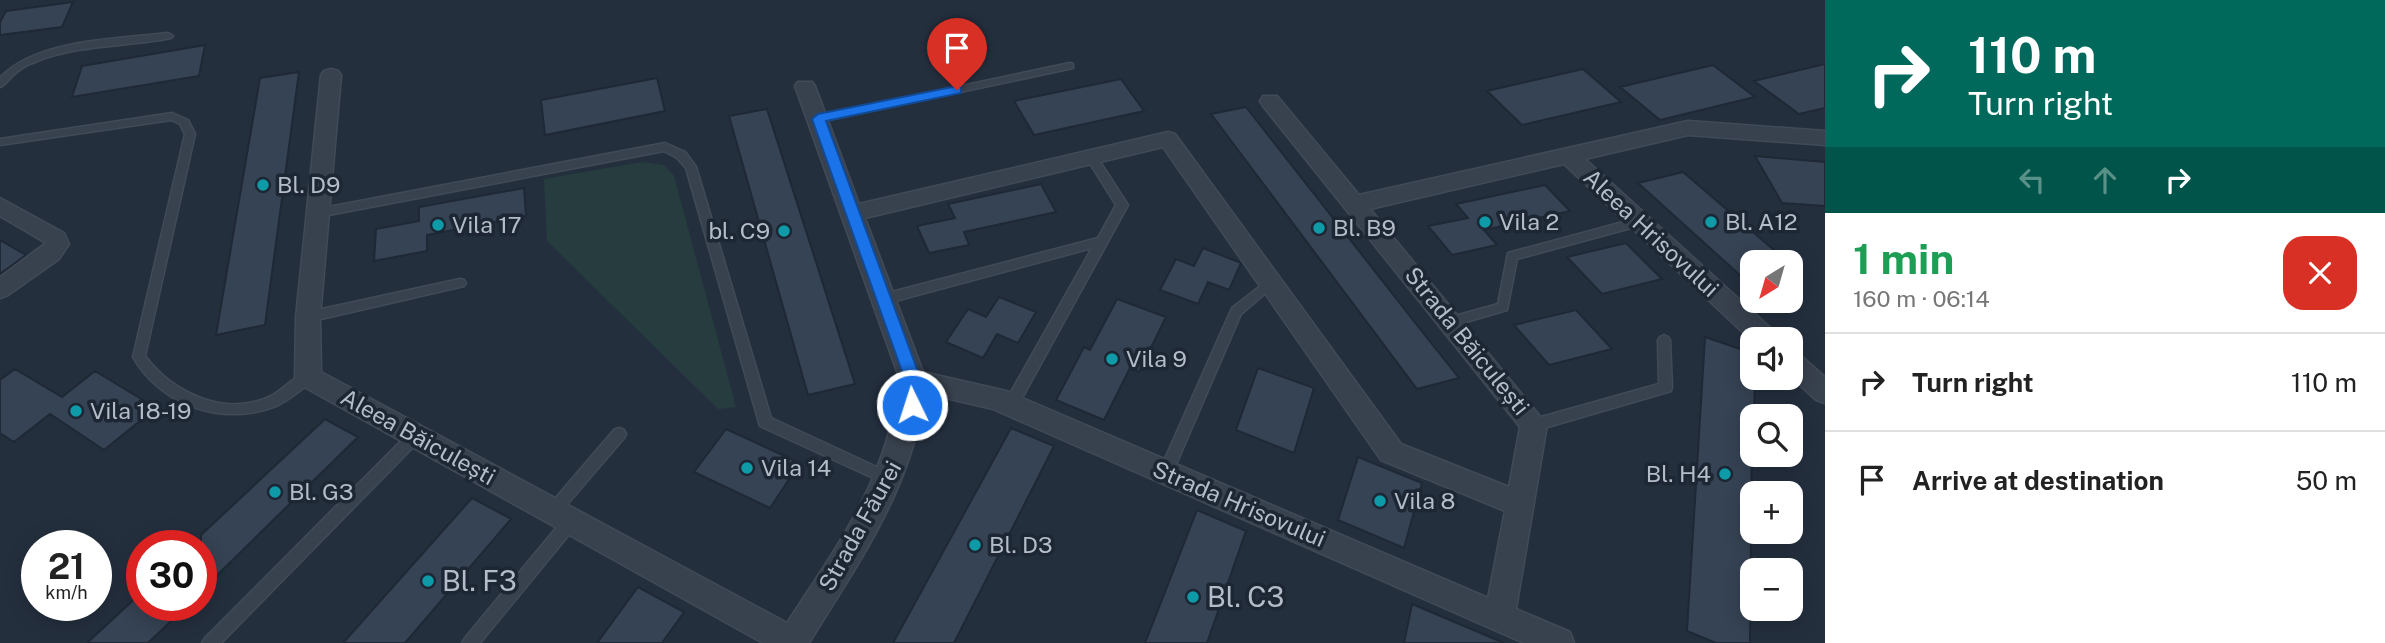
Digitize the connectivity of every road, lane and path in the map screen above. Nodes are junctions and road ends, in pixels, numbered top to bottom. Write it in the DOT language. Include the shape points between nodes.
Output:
graph roads {
  1 [pos="169,36"];
  2 [pos="1070,66"];
  3 [pos="4,72"];
  4 [pos="331,75"];
  5 [pos="0,85"];
  6 [pos="805,86"];
  7 [pos="1270,101"];
  8 [pos="818,119"];
  9 [pos="1825,138"];
  10 [pos="0,142"];
  11 [pos="1567,155"];
  12 [pos="1091,157"];
  13 [pos="1356,204"];
  14 [pos="0,206"];
  15 [pos="318,213"];
  16 [pos="853,213"];
  17 [pos="1638,222"];
  18 [pos="1100,242"];
  19 [pos="1271,282"];
  20 [pos="460,283"];
  21 [pos="0,289"];
  22 [pos="884,299"];
  23 [pos="308,317"];
  24 [pos="1452,321"];
  25 [pos="1753,327"];
  26 [pos="1664,340"];
  27 [pos="1803,373"];
  28 [pos="308,377"];
  29 [pos="913,380"];
  30 [pos="1825,392"];
  31 [pos="1011,405"];
  32 [pos="1534,425"];
  33 [pos="619,434"];
  34 [pos="415,435"];
  35 [pos="1166,472"];
  36 [pos="889,479"];
  37 [pos="1520,504"];
  38 [pos="562,516"];
  39 [pos="1500,617"];
  40 [pos="1544,640"];
  41 [pos="209,643"];
  42 [pos="470,643"];
  43 [pos="792,643"];
  1 -- 3 [label="lane" via="55,51"];
  2 -- 8 [label="lane"];
  3 -- 5 [label="lane"];
  4 -- 15 [label="street"];
  6 -- 8 [label="street, Strada Făurei"];
  7 -- 13 [label="street, Strada Băiculești"];
  8 -- 16 [label="street, Strada Făurei"];
  9 -- 11 [label="street" via="1688,128"];
  10 -- 28 [label="lane" via="173,116 184,122 190,134 139,357 148,372 193,404 230,410 273,401"];
  11 -- 13 [label="street"];
  11 -- 17 [label="street, Aleea Hrisovului"];
  12 -- 16 [label="street"];
  12 -- 18 [label="lane" via="1122,205"];
  12 -- 19 [label="street" via="1168,139"];
  13 -- 24 [label="street, Strada Băiculești"];
  14 -- 21 [label="street" via="58,244"];
  15 -- 23 [label="street"];
  15 -- 36 [label="lane" via="665,147 691,167 765,422"];
  16 -- 22 [label="street, Strada Făurei"];
  17 -- 24 [label="lane" via="1512,256 1503,307"];
  17 -- 25 [label="street, Aleea Hrisovului"];
  18 -- 22 [label="lane"];
  18 -- 31 [label="lane"];
  19 -- 35 [label="lane" via="1236,311"];
  19 -- 37 [label="street" via="1391,452"];
  20 -- 23 [label="lane"];
  22 -- 29 [label="street, Strada Făurei"];
  23 -- 28 [label="street"];
  24 -- 32 [label="street, Strada Băiculești"];
  26 -- 32 [label="lane" via="1666,387"];
  27 -- 30 [label="street"];
  28 -- 34 [label="street, Aleea Băiculești"];
  29 -- 31 [label="street, Strada Hrisovului"];
  29 -- 36 [label="street, Strada Făurei" via="908,427"];
  31 -- 35 [label="street, Strada Hrisovului"];
  32 -- 37 [label="street, Strada Băiculești"];
  33 -- 38 [label="lane"];
  34 -- 38 [label="street, Aleea Băiculești"];
  34 -- 41 [label="lane"];
  35 -- 39 [label="street, Strada Hrisovului"];
  36 -- 43 [label="street, Strada Făurei"];
  37 -- 39 [label="street, Strada Băiculești"];
  38 -- 42 [label="lane"];
  38 -- 43 [label="street, Aleea Băiculești"];
  39 -- 40 [label="street, Strada Hrisovului"];
}
